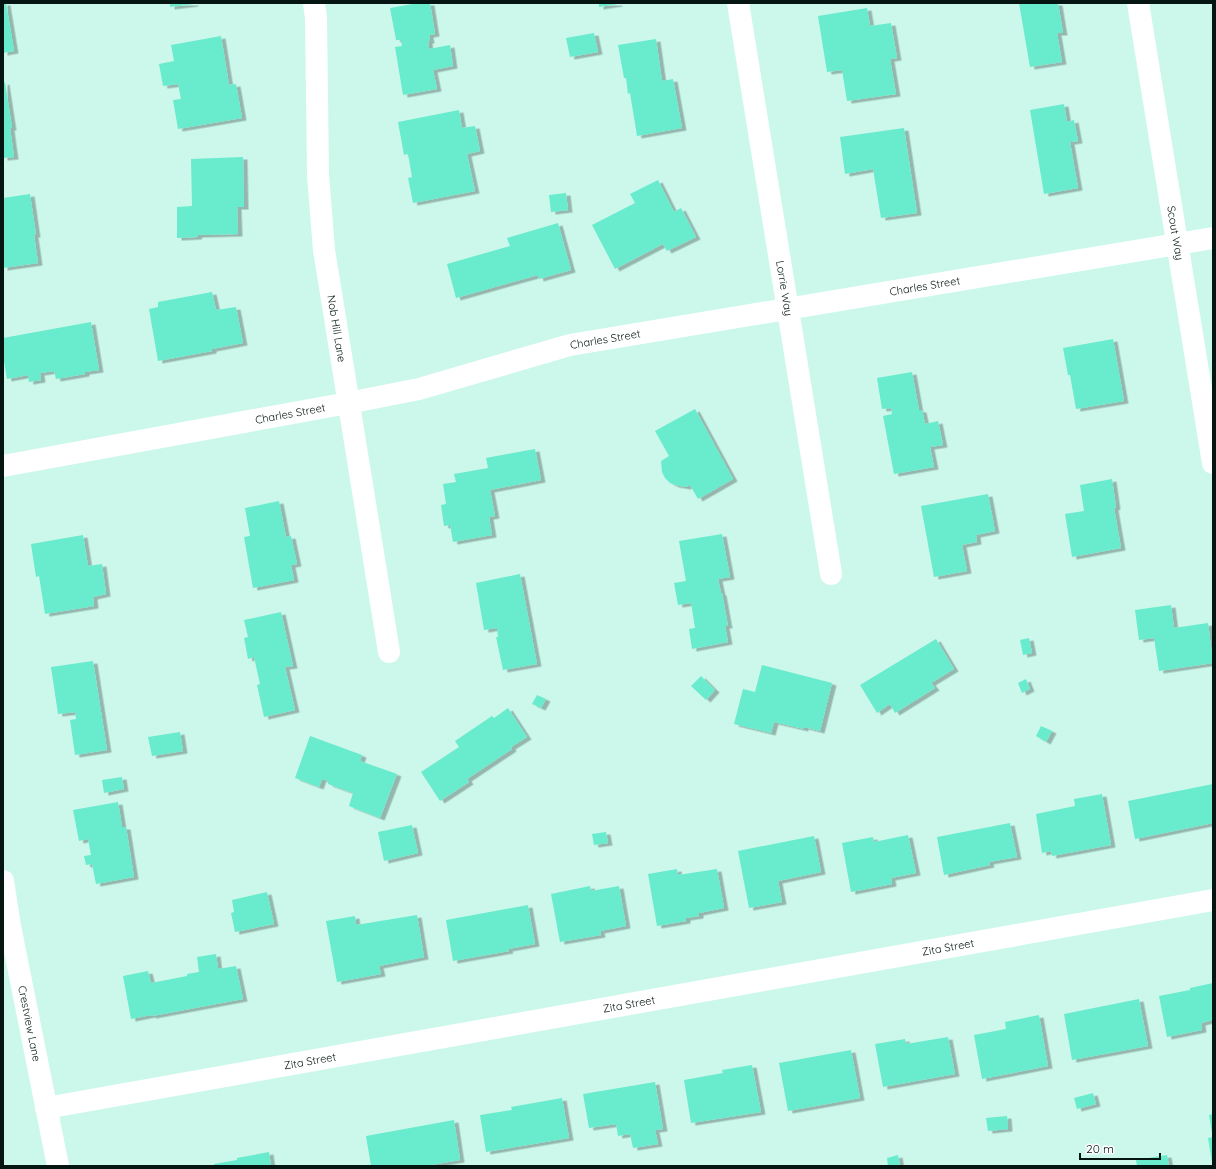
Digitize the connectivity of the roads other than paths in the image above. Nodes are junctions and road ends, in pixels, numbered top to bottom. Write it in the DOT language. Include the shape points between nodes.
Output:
graph roads {
  1 [pos="314,3"];
  2 [pos="738,3"];
  3 [pos="1138,3"];
  4 [pos="1213,238"];
  5 [pos="1177,244"];
  6 [pos="788,308"];
  7 [pos="348,403"];
  8 [pos="1213,463"];
  9 [pos="3,466"];
  10 [pos="831,574"];
  11 [pos="389,652"];
  12 [pos="3,881"];
  13 [pos="1213,900"];
  14 [pos="46,1108"];
  15 [pos="58,1166"];
  1 -- 7 [label="street, Nob Hill Lane" via="318,175 324,250"];
  2 -- 6 [label="street, Lorrie Way"];
  3 -- 5 [label="street, Scout Way"];
  4 -- 5 [label="street, Charles Street"];
  5 -- 6 [label="street, Charles Street"];
  5 -- 8 [label="street, Scout Way"];
  6 -- 7 [label="street, Charles Street" via="570,344 419,388"];
  6 -- 10 [label="street, Lorrie Way"];
  7 -- 9 [label="street, Charles Street"];
  7 -- 11 [label="street, Nob Hill Lane"];
  12 -- 14 [label="street, Crestview Lane"];
  13 -- 14 [label="street, Zita Street"];
  14 -- 15 [label="street, Crestview Lane"];
}
